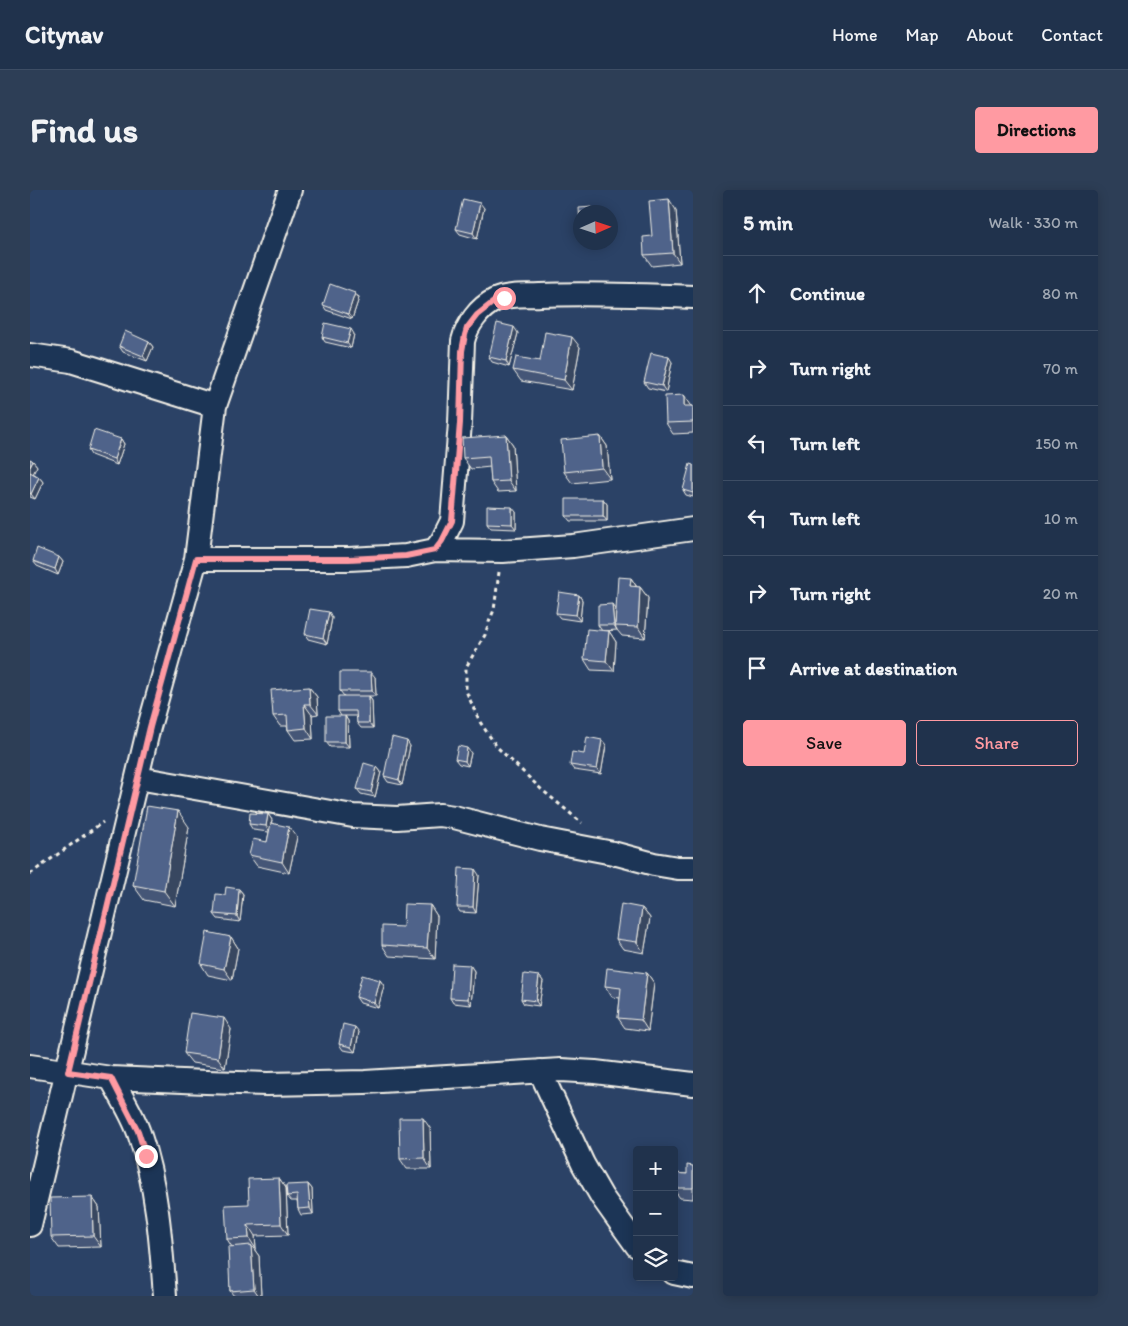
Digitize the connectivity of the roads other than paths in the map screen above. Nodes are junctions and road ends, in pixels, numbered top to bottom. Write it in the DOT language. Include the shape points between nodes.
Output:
graph roads {
  1 [pos="290,190"];
  2 [pos="693,297"];
  3 [pos="30,355"];
  4 [pos="215,406"];
  5 [pos="693,528"];
  6 [pos="435,550"];
  7 [pos="196,559"];
  8 [pos="138,778"];
  9 [pos="693,868"];
  10 [pos="30,1066"];
  11 [pos="540,1071"];
  12 [pos="68,1072"];
  13 [pos="111,1078"];
  14 [pos="693,1084"];
  15 [pos="30,1225"];
  16 [pos="633,1240"];
  17 [pos="678,1273"];
  18 [pos="693,1277"];
  19 [pos="165,1296"];
  1 -- 4 [label="street"];
  2 -- 6 [label="street" via="519,296 496,300 477,315 467,328 463,341 452,521"];
  3 -- 4 [label="street" via="71,361"];
  4 -- 7 [label="street"];
  5 -- 6 [label="street" via="573,546 503,551"];
  6 -- 7 [label="street" via="406,556 366,558"];
  7 -- 8 [label="street"];
  8 -- 9 [label="street" via="353,816 454,817 654,864"];
  8 -- 12 [label="street"];
  10 -- 12 [label="street"];
  11 -- 13 [label="street" via="310,1083"];
  11 -- 14 [label="street" via="595,1072"];
  11 -- 16 [label="street" via="582,1164"];
  12 -- 13 [label="street"];
  12 -- 15 [label="street"];
  13 -- 19 [label="street" via="138,1131 146,1156 160,1232"];
  17 -- 18 [label="street"];
}
